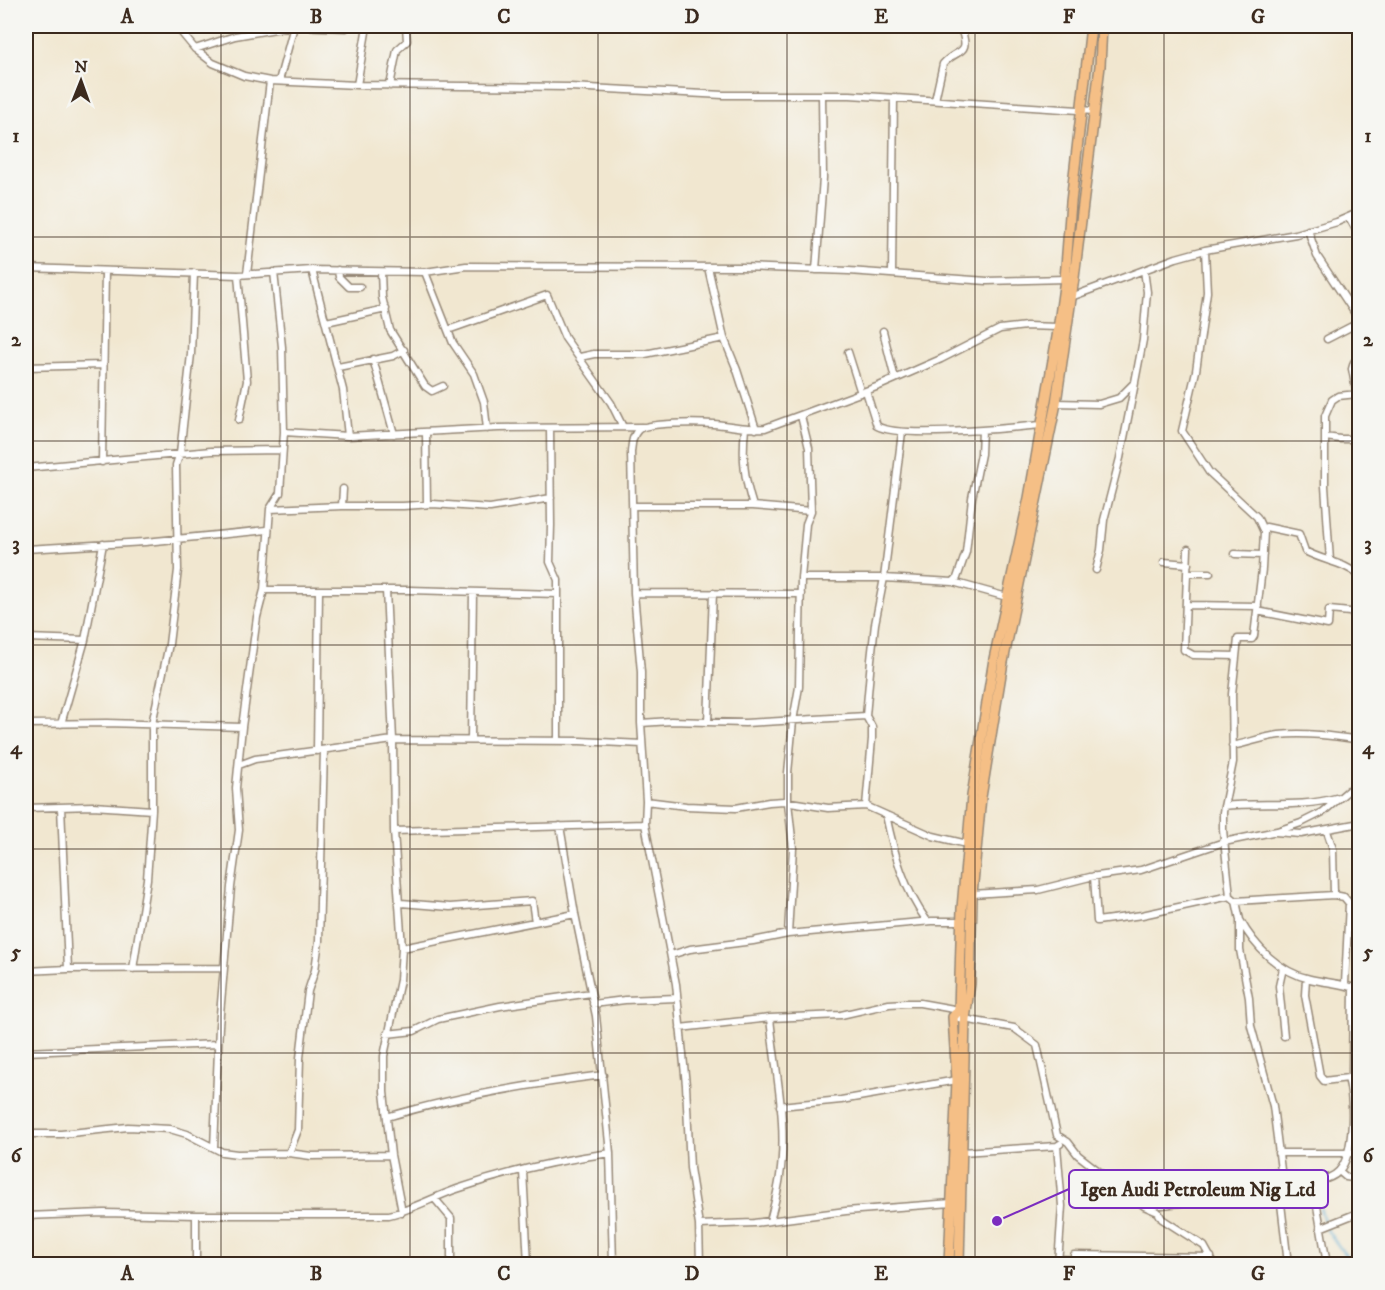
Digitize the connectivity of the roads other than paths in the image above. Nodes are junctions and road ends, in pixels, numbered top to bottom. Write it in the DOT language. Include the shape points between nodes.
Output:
graph roads {
  1 [pos="176,26"];
  2 [pos="294,26"];
  3 [pos="309,26"];
  4 [pos="321,26"];
  5 [pos="367,26"];
  6 [pos="406,26"];
  7 [pos="960,26"];
  8 [pos="1091,26"];
  9 [pos="1102,26"];
  10 [pos="346,28"];
  11 [pos="195,49"];
  12 [pos="270,81"];
  13 [pos="279,81"];
  14 [pos="357,85"];
  15 [pos="390,86"];
  16 [pos="822,94"];
  17 [pos="894,98"];
  18 [pos="935,100"];
  19 [pos="1081,110"];
  20 [pos="1094,111"];
  21 [pos="1359,212"];
  22 [pos="1349,217"];
  23 [pos="1308,230"];
  24 [pos="1359,237"];
  25 [pos="1205,250"];
  26 [pos="708,267"];
  27 [pos="26,268"];
  28 [pos="312,270"];
  29 [pos="338,270"];
  30 [pos="816,270"];
  31 [pos="1144,270"];
  32 [pos="105,271"];
  33 [pos="274,272"];
  34 [pos="381,272"];
  35 [pos="425,272"];
  36 [pos="194,273"];
  37 [pos="247,274"];
  38 [pos="892,274"];
  39 [pos="238,275"];
  40 [pos="1065,279"];
  41 [pos="360,287"];
  42 [pos="1071,297"];
  43 [pos="386,309"];
  44 [pos="1359,319"];
  45 [pos="326,322"];
  46 [pos="1058,327"];
  47 [pos="448,330"];
  48 [pos="883,331"];
  49 [pos="724,338"];
  50 [pos="1327,339"];
  51 [pos="404,350"];
  52 [pos="848,352"];
  53 [pos="580,357"];
  54 [pos="374,359"];
  55 [pos="1359,359"];
  56 [pos="103,365"];
  57 [pos="26,367"];
  58 [pos="338,367"];
  59 [pos="895,379"];
  60 [pos="1135,382"];
  61 [pos="443,386"];
  62 [pos="863,392"];
  63 [pos="1357,394"];
  64 [pos="1056,403"];
  65 [pos="1359,411"];
  66 [pos="801,416"];
  67 [pos="239,420"];
  68 [pos="1042,425"];
  69 [pos="623,427"];
  70 [pos="642,427"];
  71 [pos="550,428"];
  72 [pos="745,428"];
  73 [pos="487,429"];
  74 [pos="756,429"];
  75 [pos="982,430"];
  76 [pos="284,432"];
  77 [pos="426,432"];
  78 [pos="902,432"];
  79 [pos="394,434"];
  80 [pos="348,436"];
  81 [pos="1325,437"];
  82 [pos="1359,439"];
  83 [pos="282,450"];
  84 [pos="180,453"];
  85 [pos="102,462"];
  86 [pos="26,468"];
  87 [pos="343,489"];
  88 [pos="551,498"];
  89 [pos="427,504"];
  90 [pos="342,506"];
  91 [pos="633,506"];
  92 [pos="753,507"];
  93 [pos="270,509"];
  94 [pos="812,511"];
  95 [pos="267,530"];
  96 [pos="1264,532"];
  97 [pos="178,539"];
  98 [pos="103,544"];
  99 [pos="26,549"];
  100 [pos="1188,549"];
  101 [pos="1235,554"];
  102 [pos="1263,555"];
  103 [pos="1330,561"];
  104 [pos="1164,562"];
  105 [pos="1188,564"];
  106 [pos="1096,570"];
  107 [pos="1187,573"];
  108 [pos="1210,573"];
  109 [pos="1359,576"];
  110 [pos="801,578"];
  111 [pos="884,578"];
  112 [pos="953,582"];
  113 [pos="264,590"];
  114 [pos="386,590"];
  115 [pos="319,591"];
  116 [pos="473,592"];
  117 [pos="634,593"];
  118 [pos="713,593"];
  119 [pos="558,594"];
  120 [pos="801,594"];
  121 [pos="1008,597"];
  122 [pos="1186,605"];
  123 [pos="1258,609"];
  124 [pos="1359,613"];
  125 [pos="26,638"];
  126 [pos="85,640"];
  127 [pos="1236,656"];
  128 [pos="866,716"];
  129 [pos="793,721"];
  130 [pos="708,722"];
  131 [pos="641,723"];
  132 [pos="26,724"];
  133 [pos="61,724"];
  134 [pos="152,724"];
  135 [pos="242,727"];
  136 [pos="393,740"];
  137 [pos="471,740"];
  138 [pos="1359,740"];
  139 [pos="558,741"];
  140 [pos="642,744"];
  141 [pos="1232,746"];
  142 [pos="320,751"];
  143 [pos="239,765"];
  144 [pos="1359,787"];
  145 [pos="1340,797"];
  146 [pos="646,801"];
  147 [pos="788,802"];
  148 [pos="866,806"];
  149 [pos="1224,806"];
  150 [pos="61,807"];
  151 [pos="26,808"];
  152 [pos="152,810"];
  153 [pos="886,815"];
  154 [pos="645,824"];
  155 [pos="1359,824"];
  156 [pos="560,826"];
  157 [pos="394,831"];
  158 [pos="1327,831"];
  159 [pos="1272,832"];
  160 [pos="1224,842"];
  161 [pos="967,844"];
  162 [pos="1094,876"];
  163 [pos="972,894"];
  164 [pos="1334,895"];
  165 [pos="1233,898"];
  166 [pos="400,903"];
  167 [pos="575,914"];
  168 [pos="1240,920"];
  169 [pos="927,921"];
  170 [pos="961,921"];
  171 [pos="535,922"];
  172 [pos="788,934"];
  173 [pos="402,948"];
  174 [pos="671,955"];
  175 [pos="223,968"];
  176 [pos="1283,968"];
  177 [pos="68,969"];
  178 [pos="133,969"];
  179 [pos="26,971"];
  180 [pos="1306,978"];
  181 [pos="1345,984"];
  182 [pos="1356,989"];
  183 [pos="591,993"];
  184 [pos="677,998"];
  185 [pos="594,1004"];
  186 [pos="956,1013"];
  187 [pos="770,1018"];
  188 [pos="965,1018"];
  189 [pos="680,1028"];
  190 [pos="387,1034"];
  191 [pos="1284,1036"];
  192 [pos="218,1044"];
  193 [pos="26,1052"];
  194 [pos="603,1075"];
  195 [pos="1348,1078"];
  196 [pos="957,1080"];
  197 [pos="780,1107"];
  198 [pos="387,1117"];
  199 [pos="26,1134"];
  200 [pos="1059,1137"];
  201 [pos="1058,1146"];
  202 [pos="213,1148"];
  203 [pos="962,1152"];
  204 [pos="289,1153"];
  205 [pos="610,1153"];
  206 [pos="1278,1153"];
  207 [pos="1347,1153"];
  208 [pos="1358,1154"];
  209 [pos="391,1155"];
  210 [pos="1281,1170"];
  211 [pos="523,1171"];
  212 [pos="1340,1171"];
  213 [pos="1359,1179"];
  214 [pos="1280,1195"];
  215 [pos="435,1198"];
  216 [pos="952,1203"];
  217 [pos="1241,1203"];
  218 [pos="1143,1206"];
  219 [pos="402,1212"];
  220 [pos="1359,1212"];
  221 [pos="196,1215"];
  222 [pos="26,1216"];
  223 [pos="770,1221"];
  224 [pos="699,1225"];
  225 [pos="1323,1226"];
  226 [pos="1359,1258"];
  227 [pos="1059,1259"];
  228 [pos="1212,1261"];
  229 [pos="1351,1263"];
  230 [pos="196,1264"];
  231 [pos="451,1264"];
  232 [pos="528,1264"];
  233 [pos="613,1264"];
  234 [pos="700,1264"];
  235 [pos="949,1264"];
  236 [pos="959,1264"];
  237 [pos="1288,1264"];
  238 [pos="1327,1264"];
  1 -- 11 [label="street"];
  2 -- 10 [label="street"];
  2 -- 11 [label="street" via="235,36"];
  2 -- 13 [label="street"];
  3 -- 4 [label="street"];
  5 -- 14 [label="street"];
  6 -- 15 [label="street" via="407,41 397,50"];
  7 -- 18 [label="street" via="964,36 962,52 943,64"];
  8 -- 19 [label="main road"];
  9 -- 20 [label="main road"];
  11 -- 12 [label="street" via="226,69"];
  12 -- 13 [label="street"];
  12 -- 37 [label="street"];
  13 -- 14 [label="street"];
  14 -- 15 [label="street"];
  15 -- 16 [label="street"];
  16 -- 17 [label="street"];
  16 -- 30 [label="street" via="823,178"];
  17 -- 18 [label="street"];
  17 -- 38 [label="street"];
  18 -- 19 [label="street"];
  19 -- 20 [label="street"];
  19 -- 40 [label="main road"];
  20 -- 42 [label="main road"];
  21 -- 22 [label="street"];
  22 -- 23 [label="street"];
  22 -- 24 [label="street"];
  23 -- 25 [label="street"];
  23 -- 44 [label="street" via="1317,256"];
  25 -- 31 [label="street"];
  25 -- 96 [label="street" via="1207,292 1196,371 1182,431 1209,472 1257,517"];
  26 -- 30 [label="street"];
  26 -- 35 [label="street" via="466,266"];
  26 -- 49 [label="street"];
  27 -- 32 [label="street"];
  28 -- 29 [label="street"];
  28 -- 33 [label="street"];
  28 -- 45 [label="street"];
  29 -- 34 [label="street"];
  29 -- 41 [label="street" via="339,277 349,286"];
  30 -- 38 [label="street"];
  31 -- 42 [label="street"];
  31 -- 60 [label="street" via="1143,340"];
  32 -- 36 [label="street"];
  32 -- 56 [label="street"];
  33 -- 37 [label="street"];
  33 -- 76 [label="street" via="282,347"];
  34 -- 35 [label="street"];
  34 -- 43 [label="street"];
  35 -- 47 [label="street"];
  36 -- 39 [label="street"];
  36 -- 84 [label="street" via="191,354"];
  37 -- 39 [label="street"];
  38 -- 40 [label="street" via="987,281"];
  39 -- 67 [label="street" via="247,381"];
  40 -- 46 [label="main road"];
  42 -- 64 [label="main road"];
  43 -- 45 [label="street"];
  43 -- 51 [label="street" via="390,330"];
  44 -- 50 [label="street"];
  45 -- 58 [label="street"];
  46 -- 59 [label="street" via="1000,329"];
  46 -- 68 [label="main road"];
  47 -- 53 [label="street" via="547,295 565,338"];
  47 -- 73 [label="street" via="474,374 484,402"];
  48 -- 59 [label="street"];
  49 -- 53 [label="street" via="645,354"];
  49 -- 74 [label="street"];
  51 -- 54 [label="street"];
  51 -- 61 [label="street" via="428,390"];
  52 -- 62 [label="street"];
  53 -- 69 [label="street"];
  54 -- 58 [label="street"];
  54 -- 79 [label="street"];
  55 -- 63 [label="street" via="1352,366"];
  56 -- 57 [label="street"];
  56 -- 85 [label="street"];
  58 -- 80 [label="street"];
  59 -- 62 [label="street"];
  60 -- 64 [label="street" via="1119,398 1099,404"];
  60 -- 106 [label="street"];
  62 -- 66 [label="street"];
  62 -- 78 [label="street" via="877,426"];
  63 -- 65 [label="street"];
  63 -- 81 [label="street" via="1332,400 1325,416"];
  64 -- 163 [label="main road" via="992,720"];
  66 -- 74 [label="street"];
  66 -- 94 [label="street" via="809,448"];
  68 -- 75 [label="street"];
  68 -- 121 [label="main road"];
  69 -- 70 [label="street"];
  69 -- 71 [label="street"];
  70 -- 72 [label="street" via="713,424"];
  70 -- 91 [label="street" via="633,438 631,452"];
  71 -- 73 [label="street"];
  71 -- 88 [label="street"];
  72 -- 74 [label="street"];
  72 -- 92 [label="street" via="742,455"];
  73 -- 77 [label="street"];
  75 -- 78 [label="street"];
  75 -- 112 [label="street" via="966,552"];
  76 -- 80 [label="street"];
  76 -- 83 [label="street"];
  77 -- 79 [label="street"];
  77 -- 89 [label="street"];
  78 -- 111 [label="street"];
  79 -- 80 [label="street"];
  81 -- 82 [label="street"];
  81 -- 103 [label="street"];
  83 -- 84 [label="street"];
  83 -- 93 [label="street" via="280,493"];
  84 -- 85 [label="street"];
  84 -- 97 [label="street" via="176,465"];
  85 -- 86 [label="street"];
  87 -- 90 [label="street"];
  88 -- 89 [label="street" via="490,507"];
  88 -- 119 [label="street" via="550,562 558,580"];
  89 -- 90 [label="street"];
  90 -- 93 [label="street"];
  91 -- 92 [label="street"];
  91 -- 117 [label="street"];
  92 -- 94 [label="street"];
  93 -- 95 [label="street"];
  94 -- 110 [label="street" via="806,524"];
  95 -- 97 [label="street"];
  95 -- 113 [label="street"];
  96 -- 102 [label="street"];
  96 -- 103 [label="street" via="1266,527 1299,534 1305,551"];
  97 -- 98 [label="street"];
  97 -- 134 [label="street" via="168,644"];
  98 -- 99 [label="street"];
  98 -- 126 [label="street"];
  100 -- 105 [label="street"];
  101 -- 102 [label="street"];
  102 -- 123 [label="street"];
  103 -- 109 [label="street" via="1346,565"];
  104 -- 105 [label="street"];
  105 -- 107 [label="street"];
  107 -- 108 [label="street"];
  107 -- 122 [label="street"];
  110 -- 111 [label="street"];
  110 -- 120 [label="street"];
  111 -- 112 [label="street"];
  111 -- 128 [label="street"];
  112 -- 121 [label="street"];
  113 -- 115 [label="street"];
  113 -- 135 [label="street"];
  114 -- 115 [label="street"];
  114 -- 116 [label="street"];
  114 -- 136 [label="street"];
  115 -- 142 [label="street"];
  116 -- 119 [label="street"];
  116 -- 137 [label="street"];
  117 -- 118 [label="street"];
  117 -- 131 [label="street"];
  118 -- 120 [label="street"];
  118 -- 130 [label="street"];
  119 -- 139 [label="street"];
  120 -- 129 [label="street" via="799,687"];
  121 -- 161 [label="main road" via="984,717"];
  122 -- 123 [label="street"];
  122 -- 127 [label="street" via="1184,650 1193,655"];
  123 -- 124 [label="street" via="1328,625 1329,610"];
  123 -- 127 [label="street" via="1254,636 1238,639"];
  125 -- 126 [label="street"];
  126 -- 133 [label="street"];
  127 -- 141 [label="street"];
  128 -- 129 [label="street"];
  128 -- 148 [label="street" via="872,727"];
  129 -- 130 [label="street"];
  129 -- 147 [label="street"];
  130 -- 131 [label="street"];
  131 -- 140 [label="street"];
  132 -- 133 [label="street"];
  133 -- 134 [label="street"];
  134 -- 135 [label="street"];
  134 -- 152 [label="street"];
  135 -- 143 [label="street"];
  136 -- 137 [label="street"];
  136 -- 142 [label="street"];
  136 -- 157 [label="street"];
  137 -- 139 [label="street"];
  138 -- 141 [label="street" via="1284,735"];
  139 -- 140 [label="street"];
  140 -- 146 [label="street"];
  141 -- 149 [label="street" via="1233,762"];
  142 -- 143 [label="street" via="255,759"];
  142 -- 204 [label="street" via="319,941 300,1058 298,1130"];
  143 -- 175 [label="street" via="239,830"];
  144 -- 145 [label="street"];
  145 -- 149 [label="street"];
  145 -- 159 [label="street" via="1323,812"];
  146 -- 147 [label="street" via="742,808"];
  146 -- 154 [label="street"];
  147 -- 148 [label="street" via="828,808"];
  147 -- 172 [label="street" via="793,848"];
  148 -- 153 [label="street"];
  149 -- 160 [label="street"];
  150 -- 151 [label="street"];
  150 -- 152 [label="street"];
  150 -- 177 [label="street"];
  152 -- 178 [label="street" via="147,879"];
  153 -- 161 [label="street" via="933,836"];
  153 -- 169 [label="street" via="902,877"];
  154 -- 156 [label="street"];
  154 -- 174 [label="street"];
  155 -- 158 [label="street"];
  156 -- 157 [label="street"];
  156 -- 167 [label="street"];
  157 -- 166 [label="street"];
  158 -- 159 [label="street"];
  158 -- 164 [label="street" via="1333,849"];
  159 -- 160 [label="street"];
  160 -- 162 [label="street" via="1141,870"];
  160 -- 165 [label="street"];
  161 -- 170 [label="main road"];
  162 -- 163 [label="street" via="1038,890"];
  162 -- 165 [label="street" via="1097,921"];
  163 -- 188 [label="main road" via="970,984"];
  164 -- 165 [label="street"];
  164 -- 181 [label="street" via="1349,903"];
  165 -- 168 [label="street"];
  166 -- 171 [label="street" via="450,907 532,901"];
  166 -- 173 [label="street"];
  167 -- 171 [label="street"];
  167 -- 183 [label="street"];
  168 -- 176 [label="street" via="1250,939"];
  168 -- 206 [label="street" via="1240,950 1251,1026 1273,1106"];
  169 -- 170 [label="street"];
  169 -- 172 [label="street"];
  170 -- 186 [label="main road"];
  171 -- 173 [label="street"];
  172 -- 174 [label="street"];
  173 -- 190 [label="street"];
  174 -- 184 [label="street"];
  175 -- 178 [label="street"];
  175 -- 192 [label="street"];
  176 -- 180 [label="street"];
  176 -- 191 [label="street" via="1279,986"];
  177 -- 178 [label="street"];
  177 -- 179 [label="street"];
  180 -- 181 [label="street"];
  180 -- 195 [label="street" via="1305,995 1321,1079"];
  181 -- 182 [label="street"];
  182 -- 195 [label="street" via="1352,1075"];
  183 -- 185 [label="street"];
  183 -- 190 [label="street" via="501,1006 438,1019 414,1031"];
  184 -- 185 [label="street"];
  184 -- 189 [label="street"];
  185 -- 194 [label="street"];
  186 -- 187 [label="street" via="906,1003 841,1015"];
  186 -- 188 [label="street"];
  186 -- 196 [label="main road"];
  187 -- 189 [label="street"];
  187 -- 197 [label="street"];
  188 -- 200 [label="street" via="1014,1028 1036,1045"];
  188 -- 203 [label="main road"];
  189 -- 224 [label="street" via="690,1168"];
  190 -- 198 [label="street"];
  192 -- 193 [label="street"];
  192 -- 202 [label="street"];
  194 -- 198 [label="street" via="439,1102"];
  194 -- 205 [label="street"];
  195 -- 207 [label="street" via="1352,1120"];
  196 -- 197 [label="street"];
  196 -- 216 [label="main road"];
  197 -- 223 [label="street" via="781,1174"];
  198 -- 209 [label="street"];
  199 -- 202 [label="street" via="128,1127 170,1129"];
  200 -- 201 [label="street"];
  200 -- 218 [label="street"];
  201 -- 203 [label="street"];
  201 -- 227 [label="street" via="1062,1206"];
  202 -- 204 [label="street" via="237,1154"];
  203 -- 236 [label="main road"];
  204 -- 209 [label="street"];
  205 -- 211 [label="street"];
  205 -- 233 [label="street"];
  206 -- 207 [label="street"];
  206 -- 210 [label="street"];
  207 -- 208 [label="street"];
  207 -- 212 [label="street"];
  209 -- 219 [label="street"];
  210 -- 214 [label="street"];
  210 -- 218 [label="street" via="1216,1195"];
  211 -- 215 [label="street"];
  211 -- 232 [label="street"];
  212 -- 213 [label="street" via="1346,1177"];
  212 -- 225 [label="street" via="1313,1183"];
  214 -- 217 [label="street"];
  214 -- 237 [label="street"];
  215 -- 219 [label="street"];
  215 -- 231 [label="street" via="451,1218"];
  216 -- 223 [label="street"];
  216 -- 235 [label="main road"];
  218 -- 228 [label="street" via="1158,1212 1162,1220 1204,1246"];
  219 -- 221 [label="street"];
  220 -- 225 [label="street"];
  221 -- 222 [label="street"];
  221 -- 230 [label="street"];
  223 -- 224 [label="street"];
  224 -- 234 [label="street"];
  225 -- 238 [label="street"];
  226 -- 229 [label="street"];
  227 -- 228 [label="street"];
}
